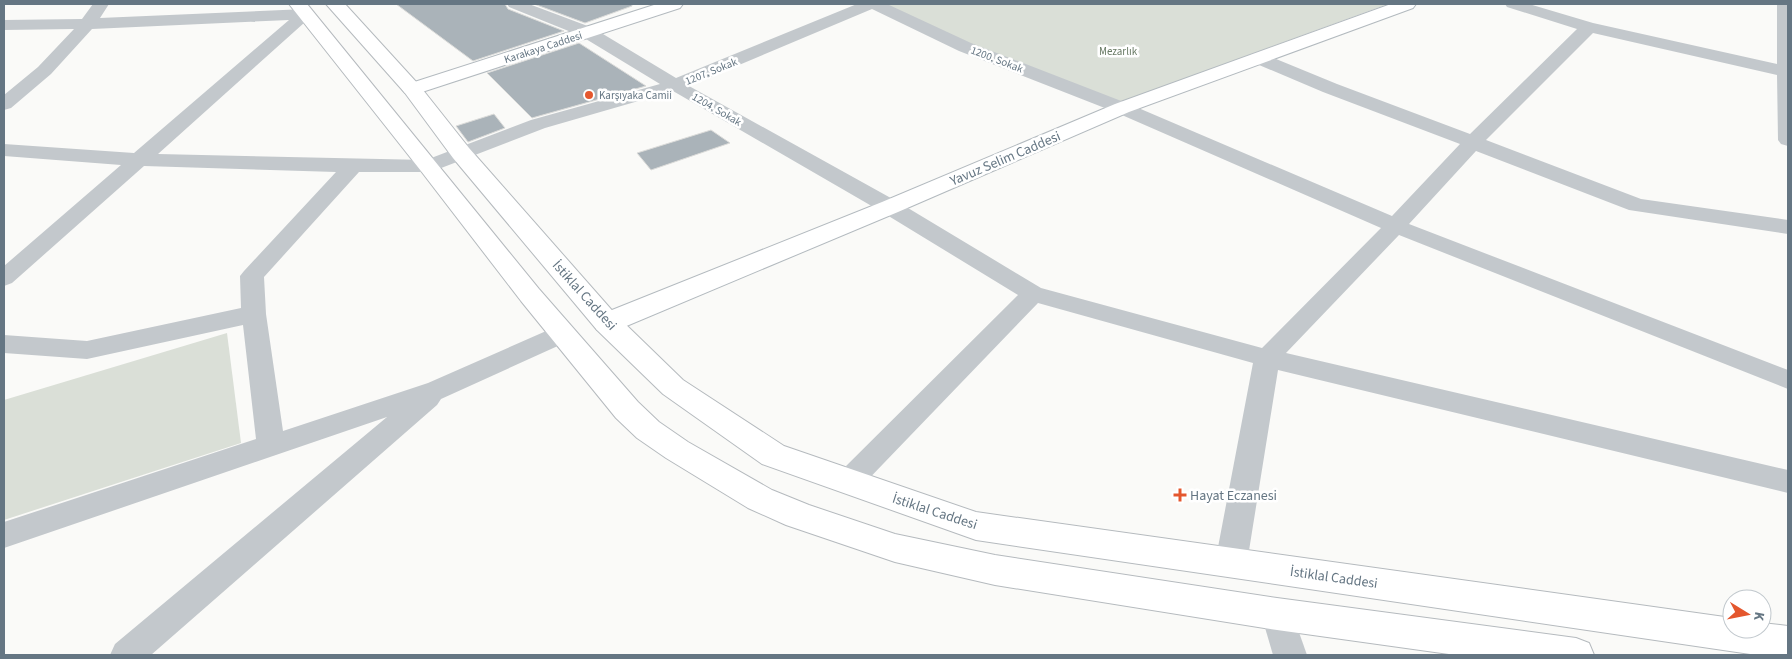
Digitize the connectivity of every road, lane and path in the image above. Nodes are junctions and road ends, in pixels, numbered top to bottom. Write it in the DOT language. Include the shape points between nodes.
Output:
graph roads {
  1 [pos="101,4"];
  2 [pos="335,4"];
  3 [pos="515,4"];
  4 [pos="674,4"];
  5 [pos="870,4"];
  6 [pos="874,4"];
  7 [pos="1407,4"];
  8 [pos="1513,4"];
  9 [pos="1786,5"];
  10 [pos="302,9"];
  11 [pos="88,24"];
  12 [pos="4,25"];
  13 [pos="1589,26"];
  14 [pos="587,32"];
  15 [pos="1258,58"];
  16 [pos="1788,72"];
  17 [pos="4,80"];
  18 [pos="35,81"];
  19 [pos="675,85"];
  20 [pos="412,89"];
  21 [pos="4,104"];
  22 [pos="1122,108"];
  23 [pos="1788,140"];
  24 [pos="1472,143"];
  25 [pos="4,150"];
  26 [pos="461,153"];
  27 [pos="140,160"];
  28 [pos="353,166"];
  29 [pos="429,166"];
  30 [pos="890,207"];
  31 [pos="1395,226"];
  32 [pos="1788,227"];
  33 [pos="4,278"];
  34 [pos="1033,294"];
  35 [pos="254,314"];
  36 [pos="607,322"];
  37 [pos="562,334"];
  38 [pos="4,344"];
  39 [pos="1267,358"];
  40 [pos="1788,380"];
  41 [pos="437,390"];
  42 [pos="271,444"];
  43 [pos="848,482"];
  44 [pos="1788,482"];
  45 [pos="4,535"];
  46 [pos="1231,563"];
  47 [pos="1277,614"];
  48 [pos="1788,643"];
  49 [pos="127,655"];
  50 [pos="1290,655"];
  51 [pos="1576,655"];
  1 -- 11 [label="street"];
  2 -- 20 [label="main road, İstiklal Caddesi"];
  3 -- 14 [label="street, 1204. Sokak"];
  4 -- 14 [label="main road, Karakaya Caddesi"];
  5 -- 19 [label="street, 1207. Sokak"];
  6 -- 22 [label="street, 1200. Sokak" via="966,47"];
  7 -- 15 [label="main road, Yavuz Selim Caddesi"];
  8 -- 13 [label="street"];
  9 -- 16 [label="street"];
  10 -- 11 [label="street"];
  10 -- 27 [label="street"];
  10 -- 29 [label="main road"];
  11 -- 12 [label="street"];
  11 -- 18 [label="street"];
  13 -- 16 [label="street"];
  13 -- 24 [label="street"];
  14 -- 19 [label="street, 1204. Sokak"];
  14 -- 20 [label="main road, Karakaya Caddesi"];
  15 -- 22 [label="main road, Yavuz Selim Caddesi"];
  15 -- 24 [label="street"];
  16 -- 23 [label="street"];
  17 -- 18 [label="street"];
  18 -- 21 [label="street"];
  19 -- 26 [label="street, 1207. Sokak" via="538,124"];
  19 -- 30 [label="street, 1204. Sokak"];
  20 -- 26 [label="main road, İstiklal Caddesi"];
  22 -- 30 [label="main road, Yavuz Selim Caddesi"];
  22 -- 31 [label="street, 1200. Sokak"];
  24 -- 31 [label="street"];
  24 -- 32 [label="street" via="1637,205"];
  25 -- 27 [label="street"];
  26 -- 29 [label="street, 1207. Sokak"];
  26 -- 36 [label="main road, İstiklal Caddesi"];
  27 -- 28 [label="street"];
  27 -- 33 [label="street"];
  28 -- 29 [label="street"];
  28 -- 35 [label="street" via="252,276"];
  29 -- 37 [label="main road"];
  30 -- 34 [label="street, 1204. Sokak"];
  30 -- 36 [label="main road, Yavuz Selim Caddesi"];
  31 -- 39 [label="street"];
  31 -- 40 [label="street, 1200. Sokak"];
  34 -- 39 [label="street, 1204. Sokak"];
  34 -- 43 [label="street"];
  35 -- 38 [label="street" via="86,350"];
  35 -- 42 [label="street"];
  36 -- 43 [label="main road, İstiklal Caddesi" via="673,387 773,455"];
  37 -- 41 [label="street"];
  37 -- 47 [label="main road" via="648,430 760,499 798,515 895,548 986,569"];
  39 -- 44 [label="street, 1204. Sokak"];
  39 -- 46 [label="street"];
  41 -- 42 [label="street"];
  41 -- 49 [label="street"];
  42 -- 45 [label="street"];
  43 -- 46 [label="main road, İstiklal Caddesi" via="976,526"];
  46 -- 48 [label="main road, İstiklal Caddesi"];
  47 -- 50 [label="street"];
  47 -- 51 [label="main road"];
}
